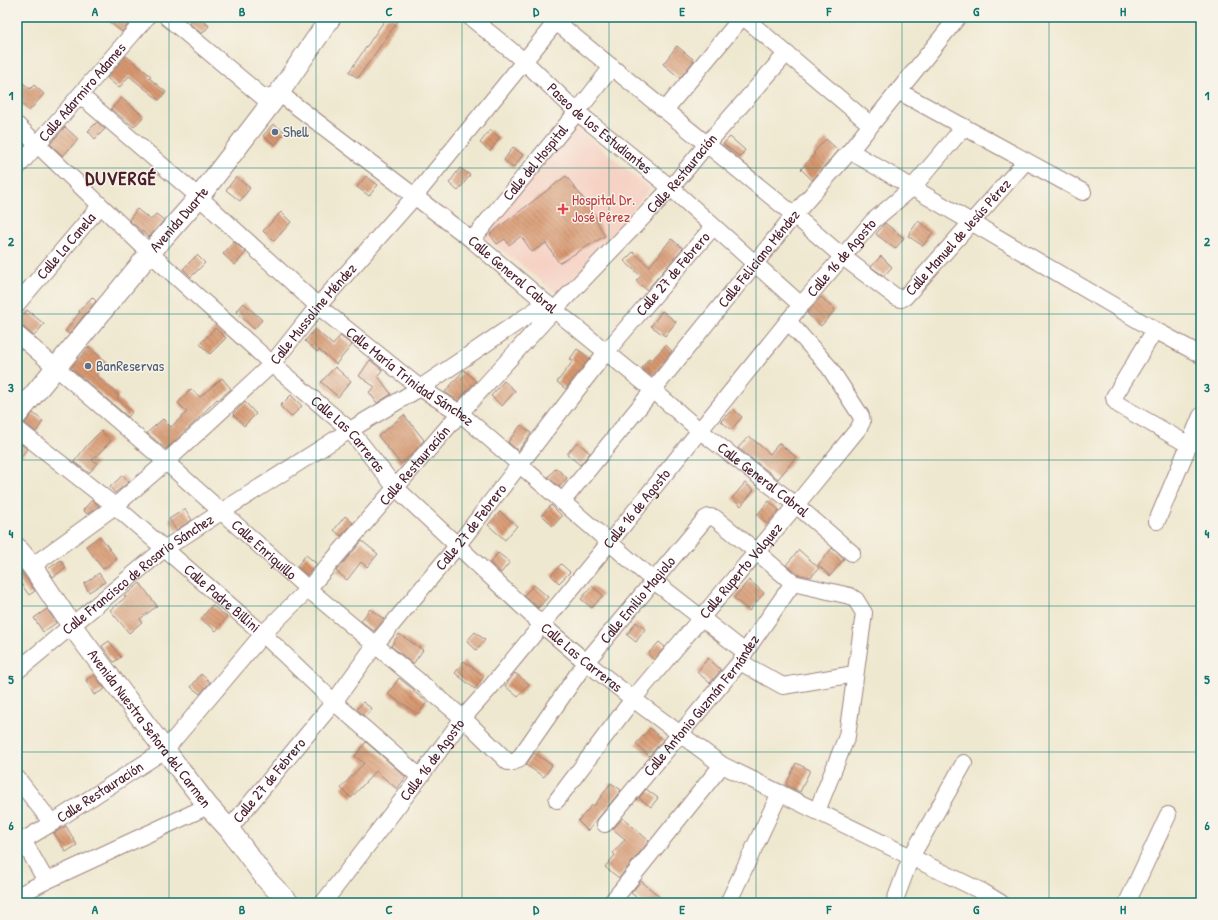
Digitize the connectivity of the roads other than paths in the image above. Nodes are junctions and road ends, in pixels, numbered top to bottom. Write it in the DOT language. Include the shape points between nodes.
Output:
graph roads {
  1 [pos="147,17"];
  2 [pos="167,17"];
  3 [pos="331,17"];
  4 [pos="470,17"];
  5 [pos="958,17"];
  6 [pos="553,20"];
  7 [pos="786,54"];
  8 [pos="524,61"];
  9 [pos="612,67"];
  10 [pos="898,91"];
  11 [pos="279,93"];
  12 [pos="80,95"];
  13 [pos="665,110"];
  14 [pos="577,112"];
  15 [pos="17,125"];
  16 [pos="871,125"];
  17 [pos="964,127"];
  18 [pos="707,144"];
  19 [pos="37,145"];
  20 [pos="850,151"];
  21 [pos="1026,160"];
  22 [pos="17,168"];
  23 [pos="670,188"];
  24 [pos="912,188"];
  25 [pos="1083,192"];
  26 [pos="415,196"];
  27 [pos="199,197"];
  28 [pos="100,206"];
  29 [pos="794,215"];
  30 [pos="971,223"];
  31 [pos="713,227"];
  32 [pos="472,240"];
  33 [pos="150,253"];
  34 [pos="842,257"];
  35 [pos="755,264"];
  36 [pos="17,304"];
  37 [pos="801,305"];
  38 [pos="318,306"];
  39 [pos="550,307"];
  40 [pos="788,321"];
  41 [pos="1155,330"];
  42 [pos="17,334"];
  43 [pos="606,352"];
  44 [pos="1201,355"];
  45 [pos="272,364"];
  46 [pos="56,368"];
  47 [pos="420,388"];
  48 [pos="653,390"];
  49 [pos="460,413"];
  50 [pos="17,415"];
  51 [pos="1201,416"];
  52 [pos="17,429"];
  53 [pos="350,430"];
  54 [pos="699,430"];
  55 [pos="1189,445"];
  56 [pos="166,462"];
  57 [pos="518,465"];
  58 [pos="395,487"];
  59 [pos="562,502"];
  60 [pos="796,505"];
  61 [pos="115,506"];
  62 [pos="221,512"];
  63 [pos="1157,521"];
  64 [pos="608,543"];
  65 [pos="458,546"];
  66 [pos="17,548"];
  67 [pos="164,549"];
  68 [pos="757,552"];
  69 [pos="852,553"];
  70 [pos="32,566"];
  71 [pos="654,581"];
  72 [pos="793,583"];
  73 [pos="308,589"];
  74 [pos="702,618"];
  75 [pos="541,624"];
  76 [pos="72,626"];
  77 [pos="263,634"];
  78 [pos="375,645"];
  79 [pos="742,657"];
  80 [pos="586,662"];
  81 [pos="17,671"];
  82 [pos="854,674"];
  83 [pos="633,699"];
  84 [pos="334,702"];
  85 [pos="463,718"];
  86 [pos="680,733"];
  87 [pos="165,750"];
  88 [pos="513,762"];
  89 [pos="964,763"];
  90 [pos="722,764"];
  91 [pos="420,777"];
  92 [pos="17,778"];
  93 [pos="780,793"];
  94 [pos="557,800"];
  95 [pos="208,806"];
  96 [pos="817,811"];
  97 [pos="1168,815"];
  98 [pos="52,823"];
  99 [pos="605,824"];
  100 [pos="229,829"];
  101 [pos="20,842"];
  102 [pos="911,857"];
  103 [pos="46,881"];
  104 [pos="17,896"];
  105 [pos="289,903"];
  106 [pos="323,903"];
  107 [pos="611,903"];
  108 [pos="728,903"];
  109 [pos="894,903"];
  110 [pos="1001,903"];
  111 [pos="1127,903"];
  1 -- 12 [label="street, Calle Adarmiro Adames"];
  2 -- 11 [label="street" via="264,98"];
  3 -- 11 [label="main road, Avenida Duarte"];
  4 -- 8 [label="street, Paseo de los Estudiantes"];
  5 -- 10 [label="street, Calle Feliciano Méndez"];
  6 -- 8 [label="street, Calle Mussoline Méndez"];
  6 -- 9 [label="street, Calle Manuel de Jesús Pérez"];
  7 -- 13 [label="street" via="747,20 742,19"];
  7 -- 16 [label="street"];
  7 -- 18 [label="street, Calle Restauración"];
  8 -- 14 [label="street, Paseo de los Estudiantes"];
  8 -- 26 [label="street, Calle Mussoline Méndez"];
  9 -- 13 [label="street, Calle Manuel de Jesús Pérez"];
  9 -- 14 [label="street, Calle del Hospital"];
  10 -- 16 [label="street, Calle Feliciano Méndez"];
  10 -- 17 [label="street"];
  11 -- 26 [label="street, Calle General Cabral"];
  11 -- 27 [label="main road, Avenida Duarte"];
  12 -- 19 [label="street, Calle Adarmiro Adames"];
  12 -- 27 [label="street, Calle María Trinidad Sánchez"];
  13 -- 18 [label="street, Calle Manuel de Jesús Pérez"];
  14 -- 23 [label="street, Paseo de los Estudiantes"];
  14 -- 32 [label="street, Calle del Hospital"];
  15 -- 19 [label="street, Calle Las Carreras"];
  16 -- 20 [label="street, Calle Feliciano Méndez"];
  17 -- 21 [label="street"];
  17 -- 24 [label="street, Calle 16 de Agosto"];
  18 -- 23 [label="street, Calle Restauración"];
  18 -- 29 [label="street, Calle Manuel de Jesús Pérez"];
  19 -- 22 [label="street, Calle Adarmiro Adames"];
  19 -- 28 [label="street, Calle Las Carreras"];
  20 -- 24 [label="street"];
  20 -- 29 [label="street, Calle Feliciano Méndez"];
  21 -- 25 [label="street"];
  21 -- 30 [label="street, Calle Manuel de Jesús Pérez"];
  23 -- 31 [label="street, Paseo de los Estudiantes"];
  23 -- 39 [label="street, Calle Restauración"];
  24 -- 30 [label="street"];
  24 -- 34 [label="street, Calle 16 de Agosto" via="873,221"];
  26 -- 32 [label="street, Calle General Cabral"];
  26 -- 38 [label="street, Calle Mussoline Méndez"];
  27 -- 33 [label="main road, Avenida Duarte"];
  27 -- 38 [label="street, Calle María Trinidad Sánchez"];
  28 -- 33 [label="street, Calle Las Carreras"];
  28 -- 36 [label="street, Calle La Canela"];
  29 -- 34 [label="street, Calle Manuel de Jesús Pérez"];
  29 -- 35 [label="street, Calle Feliciano Méndez"];
  30 -- 34 [label="street, Calle Manuel de Jesús Pérez" via="902,299"];
  30 -- 41 [label="street"];
  31 -- 35 [label="street, Paseo de los Estudiantes"];
  31 -- 43 [label="street, Calle 27 de Febrero"];
  32 -- 39 [label="street, Calle General Cabral"];
  33 -- 45 [label="street, Calle Las Carreras"];
  33 -- 46 [label="main road, Avenida Duarte"];
  34 -- 37 [label="street, Calle 16 de Agosto"];
  35 -- 37 [label="street, Paseo de los Estudiantes"];
  35 -- 48 [label="street, Calle Feliciano Méndez"];
  37 -- 40 [label="street, Calle 16 de Agosto"];
  38 -- 45 [label="street, Calle Mussoline Méndez"];
  38 -- 47 [label="street, Calle María Trinidad Sánchez"];
  39 -- 43 [label="street, Calle General Cabral"];
  39 -- 47 [label="street, Calle Francisco de Rosario Sánchez"];
  39 -- 49 [label="street, Calle Restauración"];
  40 -- 54 [label="street, Calle 16 de Agosto"];
  40 -- 60 [label="street, Calle Ruperto Volquez" via="829,367 862,416 858,429"];
  41 -- 44 [label="street"];
  41 -- 55 [label="street" via="1114,397 1115,401"];
  42 -- 46 [label="street, Calle Enriquillo"];
  43 -- 48 [label="street, Calle General Cabral"];
  43 -- 57 [label="street, Calle 27 de Febrero"];
  45 -- 53 [label="street, Calle Las Carreras"];
  45 -- 56 [label="street, Calle Mussoline Méndez"];
  46 -- 50 [label="main road, Avenida Duarte"];
  46 -- 56 [label="street, Calle Enriquillo"];
  47 -- 49 [label="street, Calle María Trinidad Sánchez"];
  47 -- 53 [label="street, Calle Francisco de Rosario Sánchez"];
  48 -- 54 [label="street, Calle General Cabral"];
  48 -- 59 [label="street, Calle Feliciano Méndez"];
  49 -- 57 [label="street, Calle María Trinidad Sánchez"];
  49 -- 58 [label="street, Calle Restauración"];
  51 -- 55 [label="street"];
  52 -- 61 [label="street, Calle Padre Billini"];
  53 -- 58 [label="street, Calle Las Carreras"];
  53 -- 62 [label="street, Calle Francisco de Rosario Sánchez"];
  54 -- 60 [label="street, Calle General Cabral"];
  54 -- 64 [label="street, Calle 16 de Agosto"];
  55 -- 63 [label="street"];
  56 -- 61 [label="street, Calle Mussoline Méndez"];
  56 -- 62 [label="street, Calle Enriquillo"];
  57 -- 59 [label="street, Calle María Trinidad Sánchez"];
  57 -- 65 [label="street, Calle 27 de Febrero"];
  58 -- 65 [label="street, Calle Las Carreras"];
  58 -- 73 [label="street, Calle Restauración"];
  59 -- 64 [label="street, Calle María Trinidad Sánchez"];
  60 -- 68 [label="street, Calle Ruperto Volquez"];
  60 -- 69 [label="street, Calle General Cabral"];
  61 -- 67 [label="street, Calle Padre Billini"];
  61 -- 70 [label="street, Calle Mussoline Méndez"];
  62 -- 67 [label="street, Calle Francisco de Rosario Sánchez"];
  62 -- 73 [label="street, Calle Enriquillo"];
  64 -- 71 [label="street, Calle María Trinidad Sánchez"];
  64 -- 75 [label="street, Calle 16 de Agosto"];
  65 -- 75 [label="street, Calle Las Carreras"];
  65 -- 78 [label="street, Calle 27 de Febrero"];
  66 -- 70 [label="main road, Avenida Nuestra Señora del Carmen"];
  67 -- 76 [label="street, Calle Francisco de Rosario Sánchez"];
  67 -- 77 [label="street, Calle Padre Billini"];
  68 -- 71 [label="street, Calle Emilio Magiolo" via="715,518 709,517"];
  68 -- 72 [label="street"];
  68 -- 74 [label="street, Calle Ruperto Volquez"];
  70 -- 76 [label="main road, Avenida Nuestra Señora del Carmen"];
  71 -- 74 [label="street, Calle María Trinidad Sánchez"];
  71 -- 80 [label="street, Calle Emilio Magiolo"];
  72 -- 79 [label="street, Calle Antonio Guzmán Fernández"];
  72 -- 82 [label="street" via="850,596 861,607 864,613"];
  73 -- 77 [label="street, Calle Restauración"];
  73 -- 78 [label="street, Calle Enriquillo"];
  74 -- 79 [label="street, Calle María Trinidad Sánchez"];
  74 -- 83 [label="street, Calle Ruperto Volquez"];
  75 -- 80 [label="street, Calle Las Carreras"];
  75 -- 85 [label="street, Calle 16 de Agosto"];
  76 -- 81 [label="street, Calle Francisco de Rosario Sánchez"];
  76 -- 87 [label="main road, Avenida Nuestra Señora del Carmen"];
  77 -- 84 [label="street, Calle Padre Billini"];
  77 -- 87 [label="street, Calle Restauración"];
  78 -- 84 [label="street, Calle 27 de Febrero"];
  78 -- 85 [label="street, Calle Enriquillo"];
  79 -- 82 [label="street, Calle María Trinidad Sánchez" via="783,686"];
  79 -- 86 [label="street, Calle Antonio Guzmán Fernández"];
  80 -- 83 [label="street, Calle Las Carreras"];
  80 -- 88 [label="street, Calle Emilio Magiolo" via="518,760"];
  82 -- 96 [label="street" via="847,736"];
  83 -- 86 [label="street, Calle Las Carreras"];
  83 -- 94 [label="street, Calle Ruperto Volquez"];
  84 -- 91 [label="street, Calle Padre Billini"];
  84 -- 100 [label="street, Calle 27 de Febrero"];
  85 -- 88 [label="street, Calle Enriquillo" via="508,762"];
  85 -- 91 [label="street, Calle 16 de Agosto"];
  86 -- 90 [label="street, Calle Las Carreras"];
  86 -- 99 [label="street, Calle Antonio Guzmán Fernández"];
  87 -- 95 [label="main road, Avenida Nuestra Señora del Carmen"];
  87 -- 98 [label="street, Calle Restauración"];
  89 -- 102 [label="street"];
  90 -- 93 [label="street, Calle Las Carreras"];
  90 -- 107 [label="street"];
  91 -- 106 [label="street, Calle 16 de Agosto"];
  92 -- 98 [label="street"];
  93 -- 96 [label="street, Calle Las Carreras"];
  93 -- 108 [label="street"];
  95 -- 100 [label="main road, Avenida Nuestra Señora del Carmen"];
  95 -- 103 [label="street"];
  96 -- 102 [label="street, Calle Las Carreras"];
  97 -- 111 [label="street"];
  98 -- 101 [label="street, Calle Restauración"];
  100 -- 105 [label="main road, Avenida Nuestra Señora del Carmen" via="266,879"];
  101 -- 103 [label="street"];
  102 -- 109 [label="street"];
  102 -- 110 [label="street, Calle Las Carreras"];
  103 -- 104 [label="street"];
}
